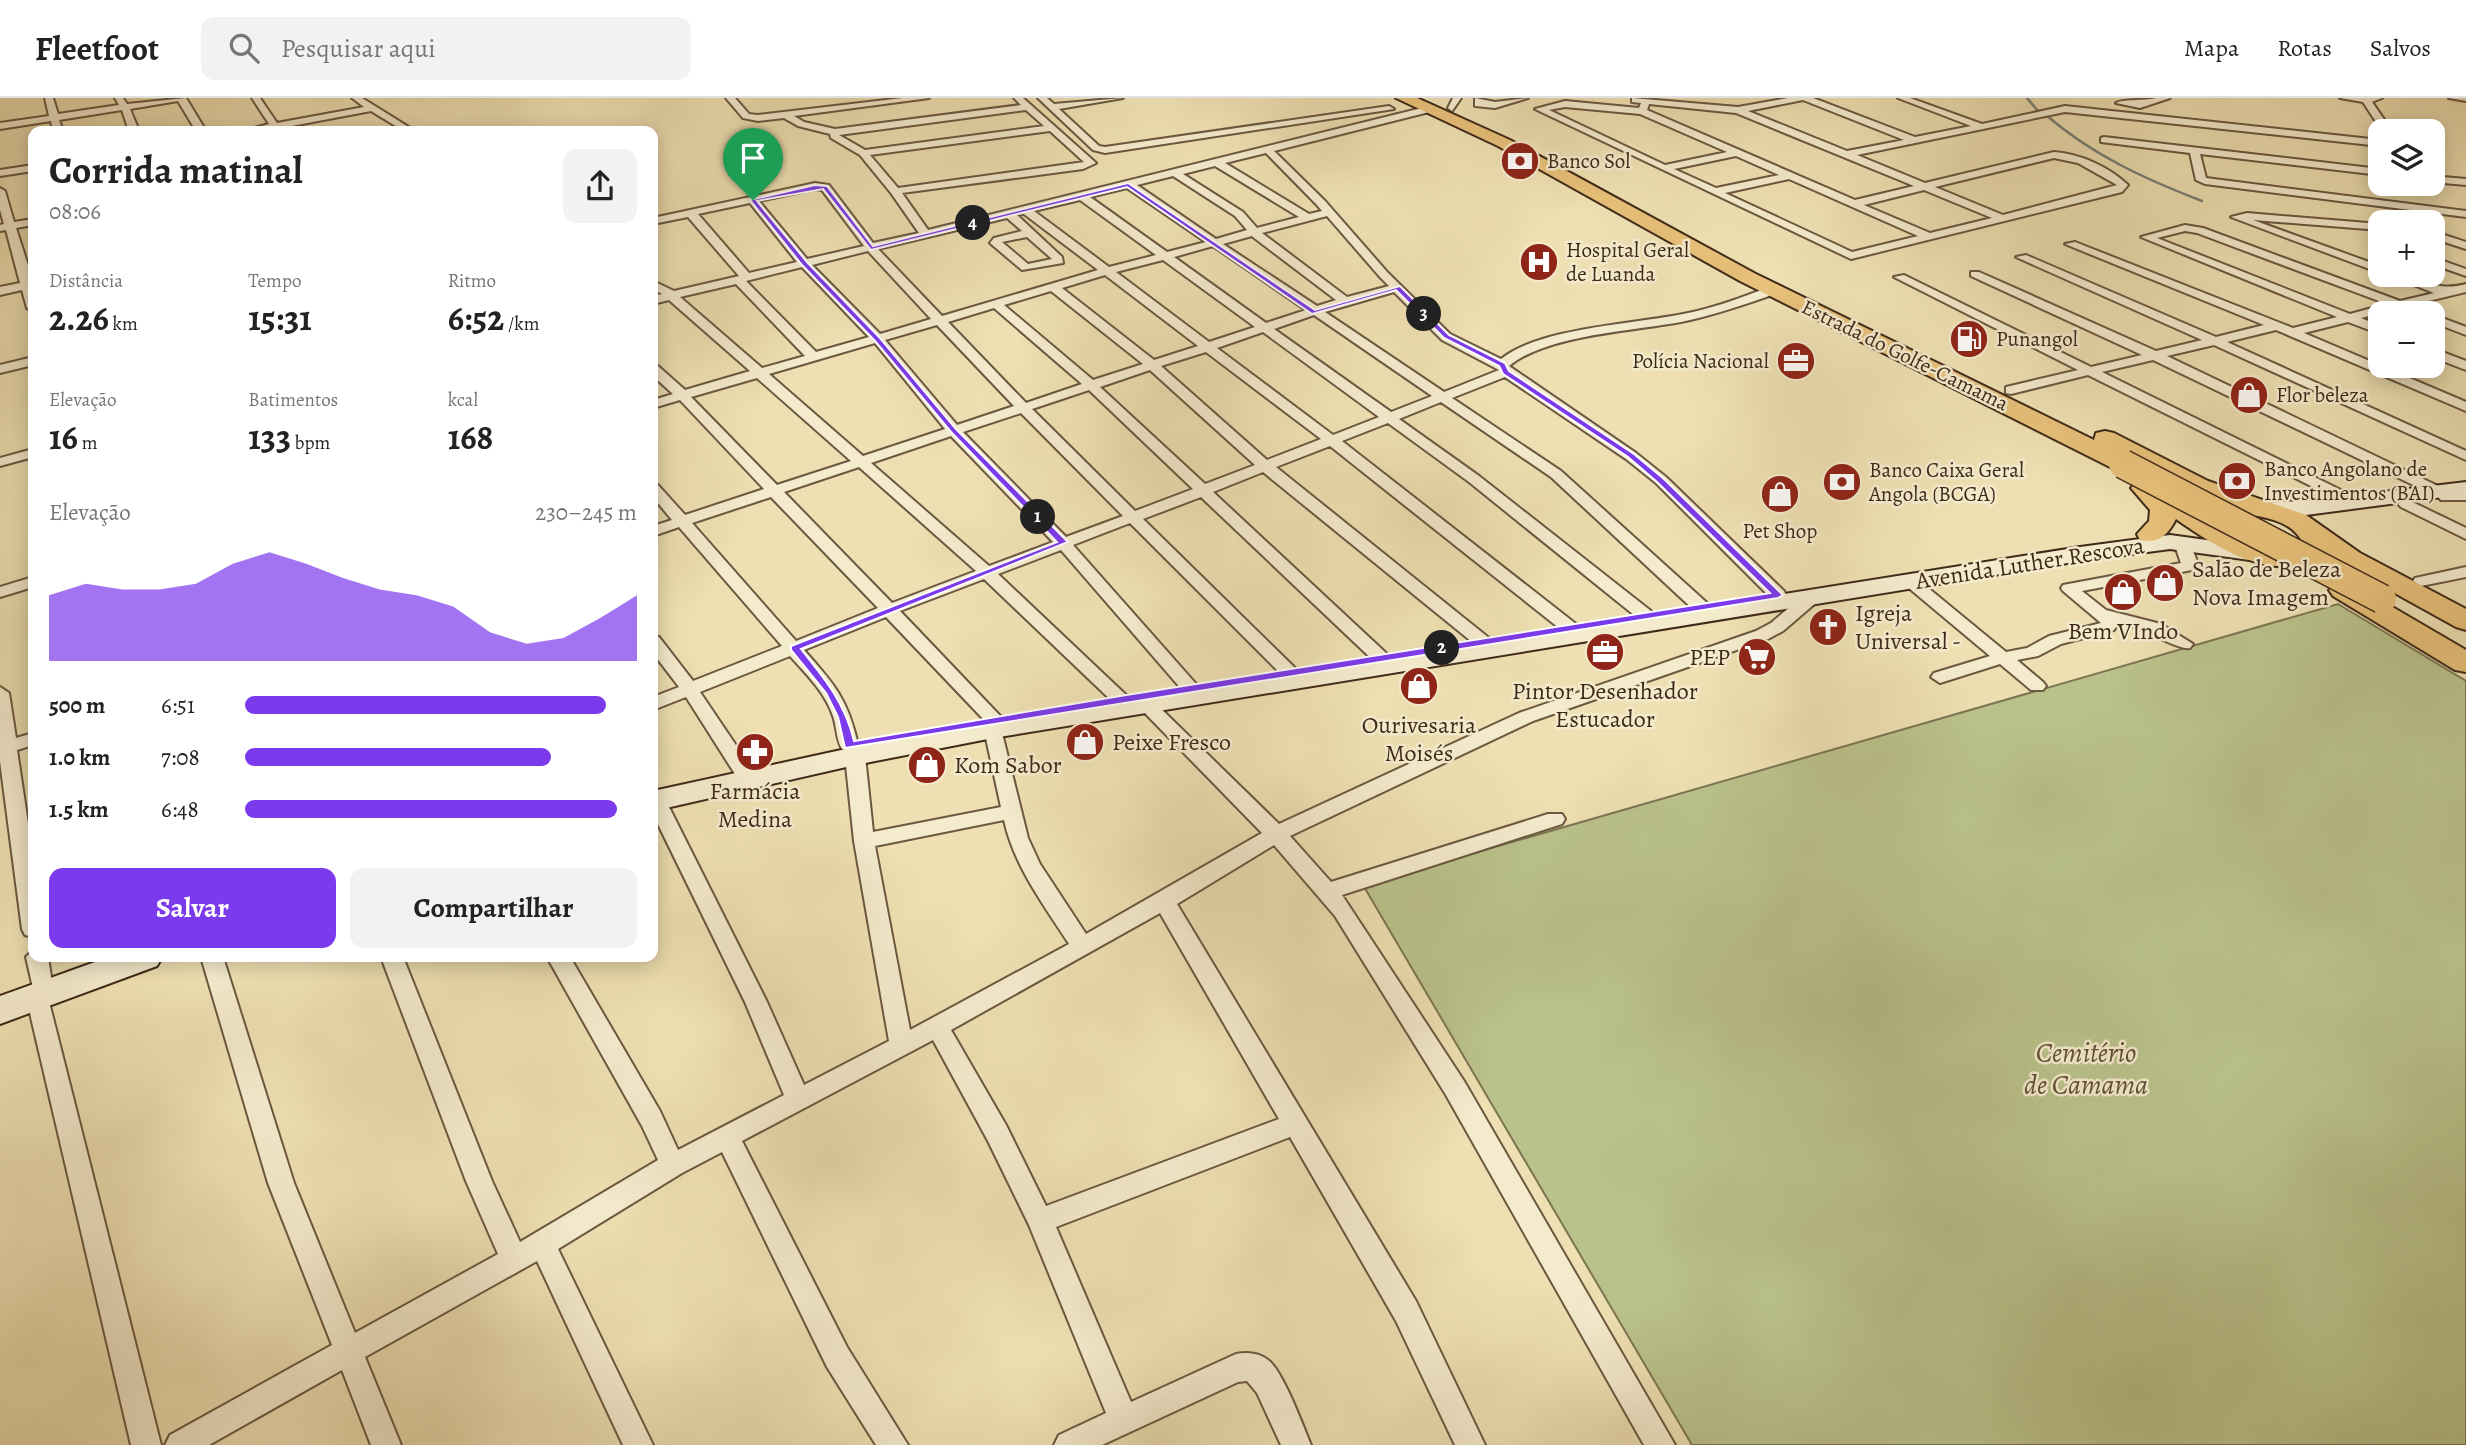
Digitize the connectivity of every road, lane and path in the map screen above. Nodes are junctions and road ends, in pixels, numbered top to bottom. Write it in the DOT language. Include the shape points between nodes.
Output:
graph roads {
  1 [pos="49,98"];
  2 [pos="180,98"];
  3 [pos="256,98"];
  4 [pos="355,98"];
  5 [pos="730,98"];
  6 [pos="737,98"];
  7 [pos="925,98"];
  8 [pos="1017,98"];
  9 [pos="1042,98"];
  10 [pos="1119,98"];
  11 [pos="1383,98"];
  12 [pos="1404,98"];
  13 [pos="1479,98"];
  14 [pos="1524,98"];
  15 [pos="1617,98"];
  16 [pos="1803,98"];
  17 [pos="1902,98"];
  18 [pos="2064,98"];
  19 [pos="2166,98"];
  20 [pos="2344,98"];
  21 [pos="2379,98"];
  22 [pos="2459,99"];
  23 [pos="2366,100"];
  24 [pos="2113,102"];
  25 [pos="121,103"];
  26 [pos="1645,103"];
  27 [pos="1444,104"];
  28 [pos="2140,105"];
  29 [pos="1028,107"];
  30 [pos="1051,107"];
  31 [pos="374,108"];
  32 [pos="2466,108"];
  33 [pos="2065,109"];
  34 [pos="1738,110"];
  35 [pos="784,114"];
  36 [pos="2143,117"];
  37 [pos="56,118"];
  38 [pos="2379,119"];
  39 [pos="0,126"];
  40 [pos="57,126"];
  41 [pos="132,126"];
  42 [pos="198,126"];
  43 [pos="274,126"];
  44 [pos="296,126"];
  45 [pos="402,126"];
  46 [pos="1980,126"];
  47 [pos="1054,128"];
  48 [pos="835,132"];
  49 [pos="1913,140"];
  50 [pos="2104,141"];
  51 [pos="2368,142"];
  52 [pos="1268,150"];
  53 [pos="2194,150"];
  54 [pos="863,153"];
  55 [pos="1737,153"];
  56 [pos="1849,154"];
  57 [pos="1218,163"];
  58 [pos="1663,168"];
  59 [pos="28,169"];
  60 [pos="2368,172"];
  61 [pos="0,173"];
  62 [pos="1175,173"];
  63 [pos="1789,176"];
  64 [pos="1094,181"];
  65 [pos="2445,181"];
  66 [pos="2466,183"];
  67 [pos="1128,184"];
  68 [pos="1926,186"];
  69 [pos="0,191"];
  70 [pos="895,191"];
  71 [pos="1713,192"];
  72 [pos="1082,196"];
  73 [pos="2427,196"];
  74 [pos="753,200"];
  75 [pos="1622,201"];
  76 [pos="1853,204"];
  77 [pos="1026,210"];
  78 [pos="2434,210"];
  79 [pos="2445,211"];
  80 [pos="1329,212"];
  81 [pos="691,213"];
  82 [pos="1009,214"];
  83 [pos="2466,214"];
  84 [pos="1307,217"];
  85 [pos="2001,218"];
  86 [pos="658,220"];
  87 [pos="2340,222"];
  88 [pos="28,223"];
  89 [pos="918,224"];
  90 [pos="2368,226"];
  91 [pos="6,227"];
  92 [pos="1254,232"];
  93 [pos="1029,233"];
  94 [pos="926,235"];
  95 [pos="2368,235"];
  96 [pos="1929,237"];
  97 [pos="2466,237"];
  98 [pos="1214,242"];
  99 [pos="2071,244"];
  100 [pos="2466,246"];
  101 [pos="871,248"];
  102 [pos="1162,256"];
  103 [pos="2022,257"];
  104 [pos="804,264"];
  105 [pos="2445,265"];
  106 [pos="2368,266"];
  107 [pos="1108,271"];
  108 [pos="2466,272"];
  109 [pos="1975,274"];
  110 [pos="1900,277"];
  111 [pos="742,278"];
  112 [pos="28,280"];
  113 [pos="28,285"];
  114 [pos="658,287"];
  115 [pos="1053,287"];
  116 [pos="2428,287"];
  117 [pos="1398,288"];
  118 [pos="2466,288"];
  119 [pos="1757,289"];
  120 [pos="0,291"];
  121 [pos="2445,293"];
  122 [pos="671,295"];
  123 [pos="658,299"];
  124 [pos="1345,301"];
  125 [pos="2391,301"];
  126 [pos="2412,301"];
  127 [pos="2466,301"];
  128 [pos="996,304"];
  129 [pos="2368,312"];
  130 [pos="1314,313"];
  131 [pos="2350,317"];
  132 [pos="942,320"];
  133 [pos="2445,323"];
  134 [pos="2368,325"];
  135 [pos="2277,326"];
  136 [pos="1266,328"];
  137 [pos="2466,331"];
  138 [pos="2292,332"];
  139 [pos="878,340"];
  140 [pos="2215,341"];
  141 [pos="1206,347"];
  142 [pos="2154,355"];
  143 [pos="813,357"];
  144 [pos="2445,357"];
  145 [pos="28,362"];
  146 [pos="1152,365"];
  147 [pos="2466,366"];
  148 [pos="1504,368"];
  149 [pos="0,369"];
  150 [pos="2090,371"];
  151 [pos="658,373"];
  152 [pos="759,373"];
  153 [pos="1091,385"];
  154 [pos="2011,390"];
  155 [pos="682,395"];
  156 [pos="1441,397"];
  157 [pos="658,402"];
  158 [pos="2466,407"];
  159 [pos="1024,409"];
  160 [pos="1387,417"];
  161 [pos="954,431"];
  162 [pos="1331,440"];
  163 [pos="28,454"];
  164 [pos="2466,456"];
  165 [pos="860,461"];
  166 [pos="0,462"];
  167 [pos="2129,462"];
  168 [pos="1265,466"];
  169 [pos="2144,488"];
  170 [pos="772,491"];
  171 [pos="1202,491"];
  172 [pos="2456,492"];
  173 [pos="658,494"];
  174 [pos="2354,502"];
  175 [pos="2406,504"];
  176 [pos="2259,508"];
  177 [pos="1130,517"];
  178 [pos="2203,519"];
  179 [pos="680,522"];
  180 [pos="658,529"];
  181 [pos="2150,534"];
  182 [pos="2466,534"];
  183 [pos="1063,542"];
  184 [pos="2308,548"];
  185 [pos="2250,553"];
  186 [pos="986,572"];
  187 [pos="2466,572"];
  188 [pos="1910,581"];
  189 [pos="2421,581"];
  190 [pos="28,584"];
  191 [pos="0,592"];
  192 [pos="1778,595"];
  193 [pos="1812,597"];
  194 [pos="2387,597"];
  195 [pos="1701,607"];
  196 [pos="888,610"];
  197 [pos="2101,614"];
  198 [pos="1645,615"];
  199 [pos="2466,621"];
  200 [pos="1570,628"];
  201 [pos="2466,636"];
  202 [pos="1483,642"];
  203 [pos="2184,644"];
  204 [pos="658,648"];
  205 [pos="794,648"];
  206 [pos="2466,648"];
  207 [pos="1381,657"];
  208 [pos="2002,658"];
  209 [pos="2466,663"];
  210 [pos="1289,672"];
  211 [pos="1940,677"];
  212 [pos="2037,686"];
  213 [pos="1190,688"];
  214 [pos="690,690"];
  215 [pos="0,693"];
  216 [pos="658,702"];
  217 [pos="1133,702"];
  218 [pos="994,724"];
  219 [pos="28,741"];
  220 [pos="4,748"];
  221 [pos="852,750"];
  222 [pos="742,769"];
  223 [pos="658,797"];
  224 [pos="658,797"];
  225 [pos="658,806"];
  226 [pos="1010,812"];
  227 [pos="1555,819"];
  228 [pos="1276,834"];
  229 [pos="864,841"];
  230 [pos="1328,891"];
  231 [pos="28,898"];
  232 [pos="1164,901"];
  233 [pos="1081,945"];
  234 [pos="96,962"];
  235 [pos="121,962"];
  236 [pos="214,962"];
  237 [pos="394,962"];
  238 [pos="561,962"];
  239 [pos="38,979"];
  240 [pos="0,999"];
  241 [pos="0,1010"];
  242 [pos="937,1027"];
  243 [pos="901,1044"];
  244 [pos="798,1098"];
  245 [pos="1297,1123"];
  246 [pos="727,1136"];
  247 [pos="673,1165"];
  248 [pos="1040,1221"];
  249 [pos="542,1244"];
  250 [pos="514,1259"];
  251 [pos="349,1351"];
  252 [pos="1123,1418"];
  253 [pos="146,1445"];
  254 [pos="180,1445"];
  255 [pos="386,1445"];
  256 [pos="638,1445"];
  257 [pos="894,1445"];
  258 [pos="1069,1445"];
  259 [pos="1296,1445"];
  260 [pos="1470,1445"];
  261 [pos="1660,1445"];
  1 -- 37 [label="street"];
  2 -- 25 [label="street"];
  2 -- 42 [label="street"];
  3 -- 43 [label="street"];
  4 -- 31 [label="street"];
  5 -- 6 [label="street"];
  5 -- 35 [label="street" via="748,117"];
  7 -- 35 [label="street"];
  8 -- 29 [label="street"];
  9 -- 30 [label="street"];
  10 -- 30 [label="street"];
  11 -- 30 [label="street" via="1397,107 1105,150 1096,148"];
  12 -- 27 [label="highway"];
  13 -- 14 [label="street" via="1478,104 1485,105"];
  15 -- 26 [label="street"];
  16 -- 34 [label="street"];
  16 -- 49 [label="street"];
  17 -- 46 [label="street"];
  18 -- 33 [label="street"];
  19 -- 28 [label="street"];
  20 -- 23 [label="street"];
  21 -- 23 [label="street"];
  22 -- 32 [label="street"];
  23 -- 38 [label="street"];
  24 -- 28 [label="street"];
  25 -- 37 [label="street"];
  25 -- 41 [label="street"];
  26 -- 34 [label="street"];
  26 -- 55 [label="street"];
  26 -- 58 [label="street" via="1565,104 1540,109"];
  27 -- 52 [label="street"];
  27 -- 75 [label="highway, Estrada do Golfe-Camama"];
  27 -- 119 [label="highway, Estrada do Golfe-Camama"];
  28 -- 36 [label="street"];
  29 -- 47 [label="street"];
  29 -- 48 [label="street"];
  31 -- 44 [label="street" via="343,119"];
  31 -- 45 [label="street"];
  33 -- 36 [label="street"];
  33 -- 46 [label="street"];
  34 -- 56 [label="street"];
  35 -- 48 [label="street" via="796,122"];
  36 -- 51 [label="street"];
  37 -- 39 [label="street"];
  37 -- 40 [label="street"];
  46 -- 49 [label="street"];
  47 -- 54 [label="street"];
  47 -- 70 [label="street" via="1090,160 1089,164"];
  48 -- 54 [label="street" via="834,136"];
  49 -- 56 [label="street"];
  50 -- 53 [label="street"];
  52 -- 57 [label="street"];
  52 -- 80 [label="street"];
  53 -- 60 [label="street"];
  53 -- 78 [label="street" via="2205,181"];
  54 -- 70 [label="street"];
  55 -- 58 [label="street"];
  55 -- 63 [label="street"];
  56 -- 68 [label="street"];
  57 -- 62 [label="street"];
  57 -- 84 [label="street"];
  58 -- 71 [label="street"];
  59 -- 61 [label="street"];
  62 -- 67 [label="street"];
  62 -- 92 [label="street" via="1239,214"];
  63 -- 71 [label="street"];
  63 -- 76 [label="street"];
  64 -- 89 [label="street"];
  65 -- 66 [label="street"];
  67 -- 72 [label="street"];
  67 -- 98 [label="street"];
  68 -- 76 [label="street"];
  68 -- 85 [label="street"];
  68 -- 85 [label="street" via="2059,155 2094,166 2123,185 2118,190"];
  69 -- 91 [label="street"];
  70 -- 89 [label="street"];
  71 -- 96 [label="street" via="1851,256"];
  72 -- 77 [label="street"];
  72 -- 102 [label="street"];
  73 -- 78 [label="street"];
  74 -- 81 [label="street"];
  74 -- 101 [label="street" via="825,187"];
  74 -- 104 [label="street"];
  75 -- 154 [label="highway" via="1664,215"];
  75 -- 167 [label="highway, Estrada do Golfe-Camama" via="1828,310 1998,390"];
  76 -- 96 [label="street"];
  77 -- 82 [label="street"];
  77 -- 107 [label="street"];
  79 -- 83 [label="street"];
  80 -- 84 [label="street"];
  80 -- 117 [label="street"];
  81 -- 86 [label="street"];
  81 -- 111 [label="street"];
  82 -- 93 [label="street"];
  82 -- 94 [label="street"];
  84 -- 92 [label="street"];
  85 -- 96 [label="street"];
  87 -- 90 [label="street"];
  87 -- 95 [label="street"];
  87 -- 106 [label="street" via="2236,218"];
  88 -- 91 [label="street"];
  89 -- 94 [label="street"];
  91 -- 112 [label="street"];
  92 -- 98 [label="street"];
  92 -- 124 [label="street"];
  93 -- 93 [label="street" via="1058,259 1059,261 1026,268 996,243"];
  94 -- 101 [label="street"];
  97 -- 100 [label="street" via="2432,234"];
  98 -- 102 [label="street"];
  98 -- 130 [label="street"];
  99 -- 135 [label="street"];
  101 -- 104 [label="street"];
  101 -- 132 [label="street"];
  102 -- 107 [label="street"];
  102 -- 136 [label="street"];
  103 -- 140 [label="street"];
  104 -- 111 [label="street"];
  104 -- 139 [label="street"];
  105 -- 108 [label="street"];
  107 -- 115 [label="street"];
  107 -- 141 [label="street"];
  109 -- 142 [label="street"];
  110 -- 150 [label="street"];
  111 -- 122 [label="street"];
  111 -- 143 [label="street"];
  113 -- 120 [label="street"];
  114 -- 122 [label="street"];
  115 -- 128 [label="street"];
  115 -- 146 [label="street"];
  116 -- 121 [label="street"];
  117 -- 124 [label="street"];
  117 -- 148 [label="street" via="1446,337"];
  118 -- 121 [label="street"];
  119 -- 148 [label="street" via="1701,315 1515,353 1506,358"];
  119 -- 167 [label="highway, Estrada do Golfe-Camama"];
  119 -- 169 [label="highway"];
  121 -- 126 [label="street"];
  121 -- 127 [label="street"];
  122 -- 123 [label="street"];
  122 -- 152 [label="street"];
  124 -- 130 [label="street"];
  125 -- 131 [label="street" via="2191,228 2146,237"];
  128 -- 132 [label="street"];
  128 -- 153 [label="street"];
  129 -- 131 [label="street"];
  130 -- 136 [label="street"];
  130 -- 156 [label="street"];
  131 -- 134 [label="street"];
  131 -- 138 [label="street"];
  132 -- 139 [label="street"];
  132 -- 159 [label="street"];
  133 -- 137 [label="street"];
  135 -- 138 [label="street"];
  135 -- 140 [label="street"];
  136 -- 141 [label="street"];
  136 -- 160 [label="street"];
  138 -- 158 [label="street"];
  139 -- 143 [label="street"];
  139 -- 161 [label="street"];
  140 -- 142 [label="street"];
  140 -- 164 [label="street"];
  141 -- 146 [label="street"];
  141 -- 162 [label="street"];
  142 -- 150 [label="street"];
  142 -- 172 [label="street"];
  143 -- 152 [label="street"];
  144 -- 147 [label="street"];
  145 -- 149 [label="street"];
  146 -- 153 [label="street"];
  146 -- 168 [label="street"];
  148 -- 156 [label="street"];
  148 -- 192 [label="street" via="1661,480"];
  150 -- 154 [label="street"];
  150 -- 174 [label="street"];
  151 -- 155 [label="street"];
  152 -- 155 [label="street"];
  152 -- 165 [label="street"];
  153 -- 159 [label="street"];
  153 -- 171 [label="street"];
  154 -- 176 [label="highway" via="2189,481"];
  155 -- 157 [label="street"];
  155 -- 170 [label="street"];
  156 -- 160 [label="street"];
  156 -- 195 [label="street" via="1556,474"];
  159 -- 161 [label="street"];
  159 -- 177 [label="street"];
  160 -- 162 [label="street"];
  160 -- 198 [label="street"];
  161 -- 165 [label="street"];
  161 -- 183 [label="street"];
  162 -- 168 [label="street"];
  162 -- 200 [label="street"];
  163 -- 166 [label="street"];
  165 -- 170 [label="street"];
  165 -- 186 [label="street"];
  167 -- 194 [label="highway, Estrada do Golfe-Camama, bridge"];
  168 -- 171 [label="street"];
  168 -- 202 [label="street"];
  169 -- 178 [label="highway"];
  169 -- 181 [label="highway" via="2165,514 2160,527"];
  170 -- 179 [label="street"];
  170 -- 196 [label="street"];
  171 -- 177 [label="street"];
  171 -- 207 [label="street"];
  172 -- 174 [label="main road"];
  172 -- 175 [label="main road"];
  173 -- 179 [label="street"];
  174 -- 176 [label="main road"];
  175 -- 182 [label="street"];
  175 -- 184 [label="main road" via="2348,514 2315,526"];
  176 -- 178 [label="highway"];
  176 -- 184 [label="highway" via="2288,517"];
  177 -- 183 [label="street"];
  177 -- 210 [label="street"];
  178 -- 181 [label="main road, Avenida Luther Rescova"];
  178 -- 185 [label="highway" via="2224,540"];
  178 -- 188 [label="main road, Avenida Luther Rescova" via="2138,545"];
  178 -- 197 [label="street" via="2186,568 2068,588"];
  179 -- 180 [label="street"];
  179 -- 205 [label="street"];
  181 -- 192 [label="main road, Avenida Luther Rescova"];
  183 -- 186 [label="street"];
  183 -- 213 [label="street"];
  184 -- 185 [label="highway" via="2274,558"];
  184 -- 199 [label="highway" via="2350,559"];
  185 -- 209 [label="highway" via="2342,589"];
  186 -- 196 [label="street"];
  186 -- 217 [label="street"];
  187 -- 189 [label="street"];
  188 -- 193 [label="main road, Avenida Luther Rescova"];
  188 -- 208 [label="street"];
  190 -- 191 [label="street"];
  192 -- 195 [label="main road, Avenida Luther Rescova"];
  193 -- 217 [label="main road, Avenida Luther Rescova"];
  193 -- 228 [label="street" via="1762,635 1526,718"];
  194 -- 201 [label="highway"];
  194 -- 206 [label="highway"];
  195 -- 198 [label="main road, Avenida Luther Rescova"];
  196 -- 205 [label="street"];
  196 -- 218 [label="street"];
  197 -- 203 [label="street" via="2144,623"];
  197 -- 208 [label="street" via="2111,624"];
  198 -- 200 [label="main road, Avenida Luther Rescova"];
  200 -- 202 [label="main road, Avenida Luther Rescova"];
  202 -- 207 [label="main road, Avenida Luther Rescova"];
  204 -- 214 [label="street"];
  205 -- 214 [label="street"];
  205 -- 221 [label="street" via="831,692"];
  207 -- 210 [label="main road, Avenida Luther Rescova"];
  208 -- 211 [label="street"];
  208 -- 212 [label="street"];
  210 -- 213 [label="main road, Avenida Luther Rescova"];
  213 -- 217 [label="main road, Avenida Luther Rescova"];
  214 -- 216 [label="street"];
  214 -- 222 [label="street"];
  215 -- 220 [label="street"];
  217 -- 218 [label="main road, Avenida Luther Rescova"];
  217 -- 228 [label="street"];
  218 -- 221 [label="main road, Avenida Luther Rescova"];
  218 -- 226 [label="street"];
  219 -- 220 [label="street"];
  220 -- 231 [label="street"];
  221 -- 222 [label="main road, Avenida Luther Rescova"];
  221 -- 223 [label="main road, Avenida Luther Rescova"];
  221 -- 229 [label="street"];
  222 -- 224 [label="main road, Avenida Luther Rescova"];
  225 -- 244 [label="street"];
  226 -- 229 [label="street"];
  226 -- 233 [label="street" via="1031,866"];
  227 -- 230 [label="street"];
  228 -- 230 [label="street"];
  228 -- 232 [label="street"];
  229 -- 243 [label="street"];
  230 -- 261 [label="street" via="1455,1088"];
  232 -- 233 [label="street"];
  232 -- 245 [label="street"];
  233 -- 242 [label="street"];
  234 -- 239 [label="main road"];
  235 -- 239 [label="main road"];
  236 -- 251 [label="street" via="281,1184"];
  237 -- 250 [label="street"];
  238 -- 247 [label="street"];
  239 -- 240 [label="main road"];
  239 -- 241 [label="main road"];
  239 -- 253 [label="street"];
  242 -- 243 [label="street"];
  242 -- 248 [label="street"];
  243 -- 244 [label="street"];
  244 -- 246 [label="street"];
  245 -- 248 [label="street"];
  245 -- 260 [label="street" via="1406,1311"];
  246 -- 247 [label="street"];
  246 -- 257 [label="street" via="837,1357"];
  247 -- 249 [label="street"];
  248 -- 252 [label="street"];
  249 -- 250 [label="street"];
  249 -- 256 [label="street"];
  250 -- 251 [label="street"];
  251 -- 254 [label="street"];
  251 -- 255 [label="street"];
  252 -- 258 [label="street"];
  252 -- 259 [label="street" via="1247,1366 1266,1380"];
}
